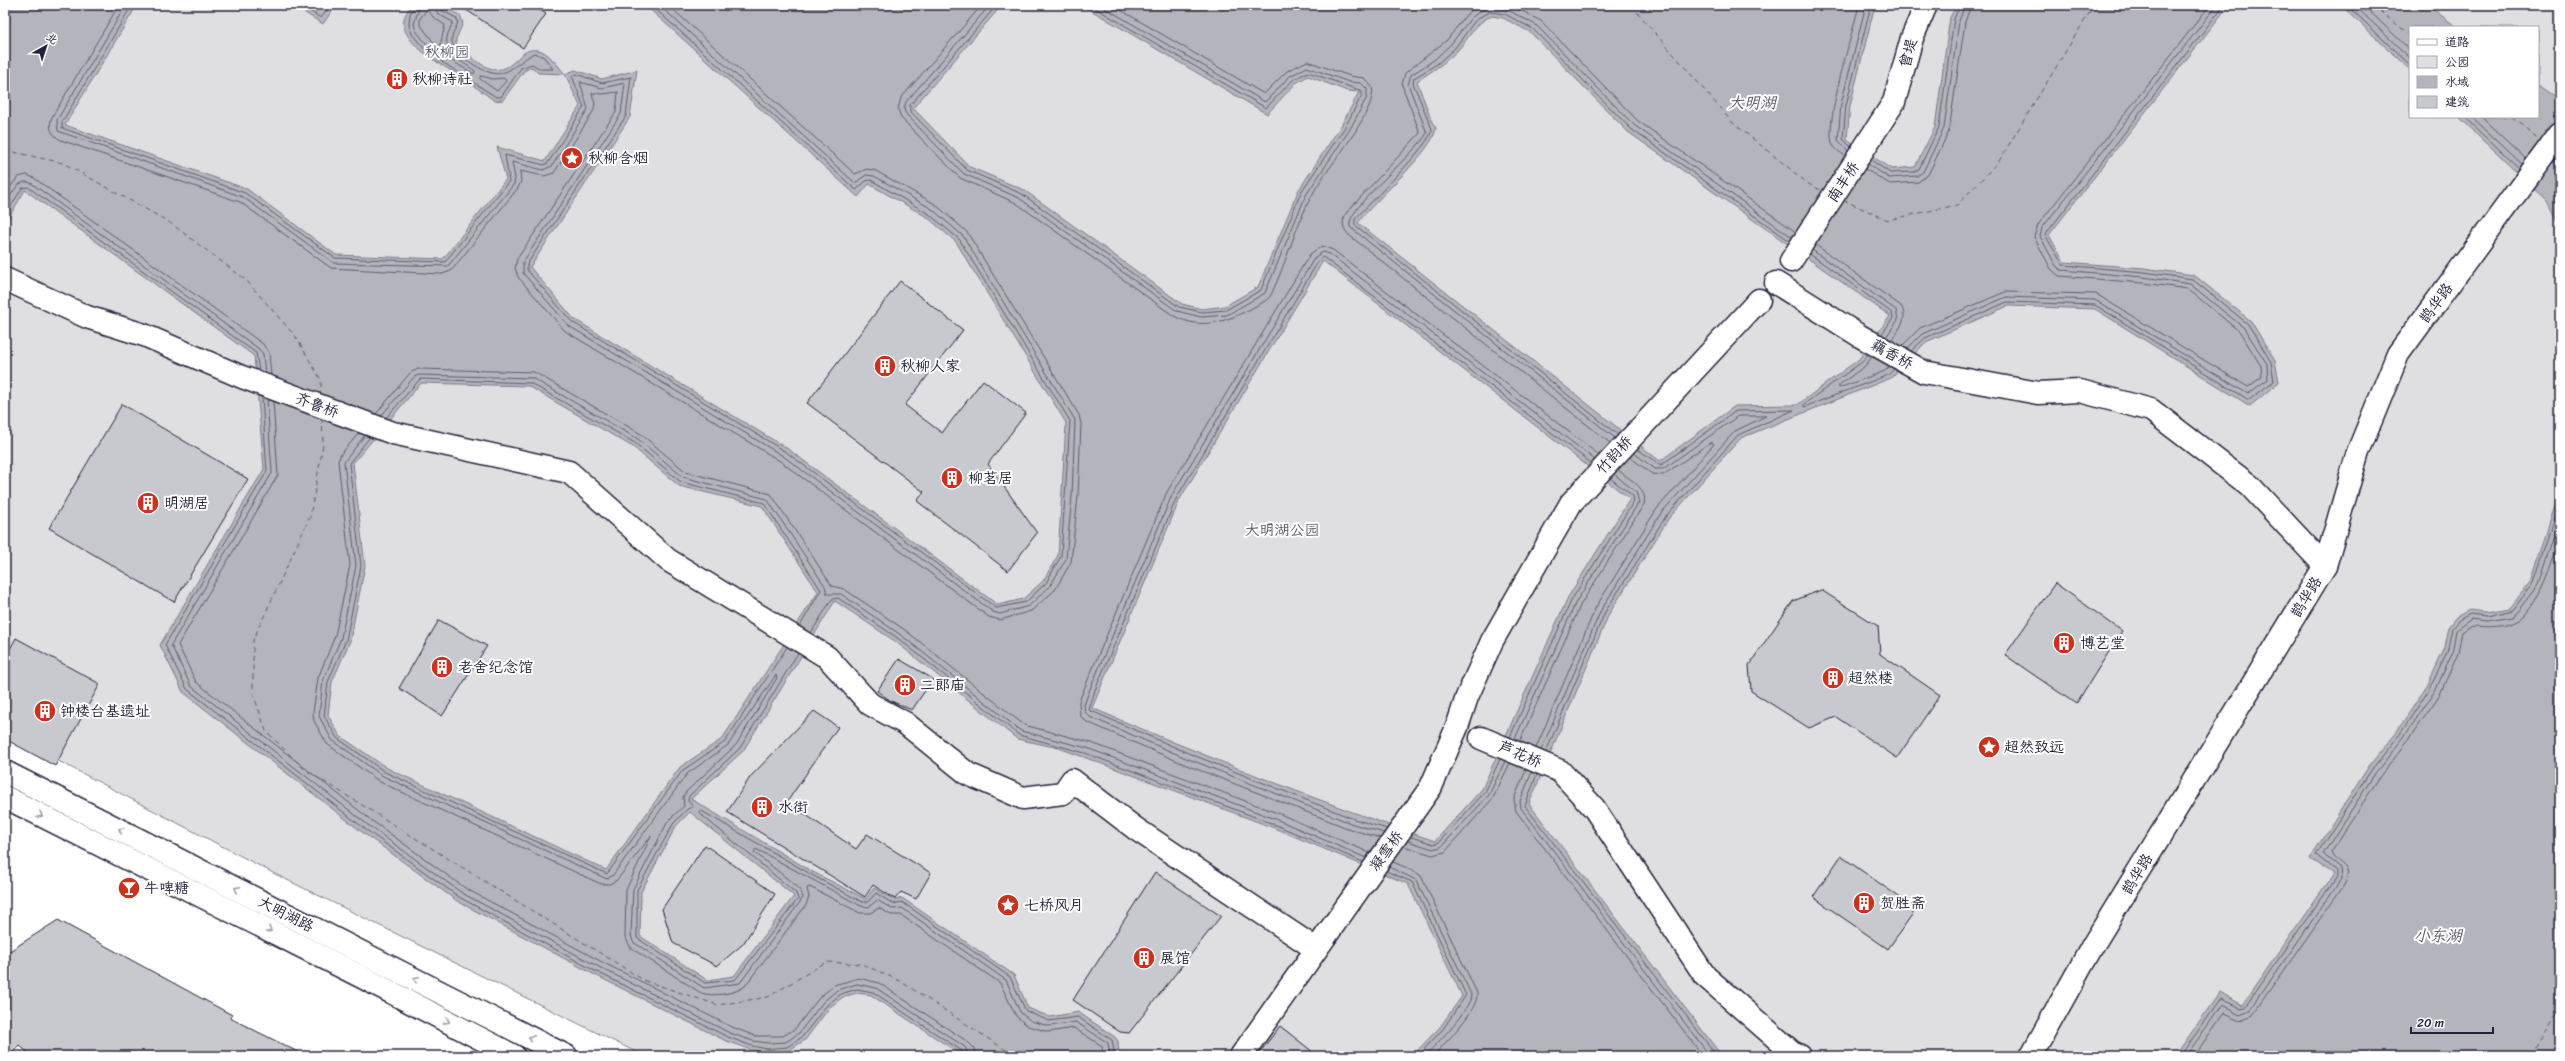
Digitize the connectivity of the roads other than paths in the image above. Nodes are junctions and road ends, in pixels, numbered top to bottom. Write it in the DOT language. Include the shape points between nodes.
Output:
graph roads {
  1 [pos="1926,5"];
  2 [pos="1894,102"];
  3 [pos="2560,133"];
  4 [pos="1791,261"];
  5 [pos="5,279"];
  6 [pos="1776,283"];
  7 [pos="1759,300"];
  8 [pos="2325,566"];
  9 [pos="1481,738"];
  10 [pos="5,772"];
  11 [pos="5,797"];
  12 [pos="1412,816"];
  13 [pos="1316,949"];
  14 [pos="514,1056"];
  15 [pos="566,1056"];
  16 [pos="1241,1056"];
  17 [pos="1800,1056"];
  18 [pos="2031,1056"];
  1 -- 2 [label="main road, 曾堤" via="1912,38"];
  2 -- 4 [label="main road, 南丰桥"];
  3 -- 8 [label="main road, 鹊华路" via="2398,354 2358,452"];
  5 -- 13 [label="main road, 齐鲁桥" via="87,317 144,335 242,377 393,433 569,472 668,560 827,657 870,704 905,723 968,774 1023,798 1063,793 1072,780 1136,829"];
  6 -- 8 [label="main road, 藕香桥" via="1860,336 1924,372 2038,393 2080,391 2151,410 2249,485"];
  7 -- 12 [label="main road, 竹韵桥" via="1571,503 1492,641 1431,787"];
  8 -- 18 [label="main road, 鹊华路" via="2093,945"];
  9 -- 17 [label="main road, 芦花桥" via="1560,770 1594,808 1705,976 1792,1052"];
  15 -- 10 [label="main road, 大明湖路, one-way"];
  11 -- 14 [label="main road, 大明湖路, one-way"];
  12 -- 13 [label="main road, 凝雪桥"];
  13 -- 16 [label="main road, 凝雪桥"];
}
